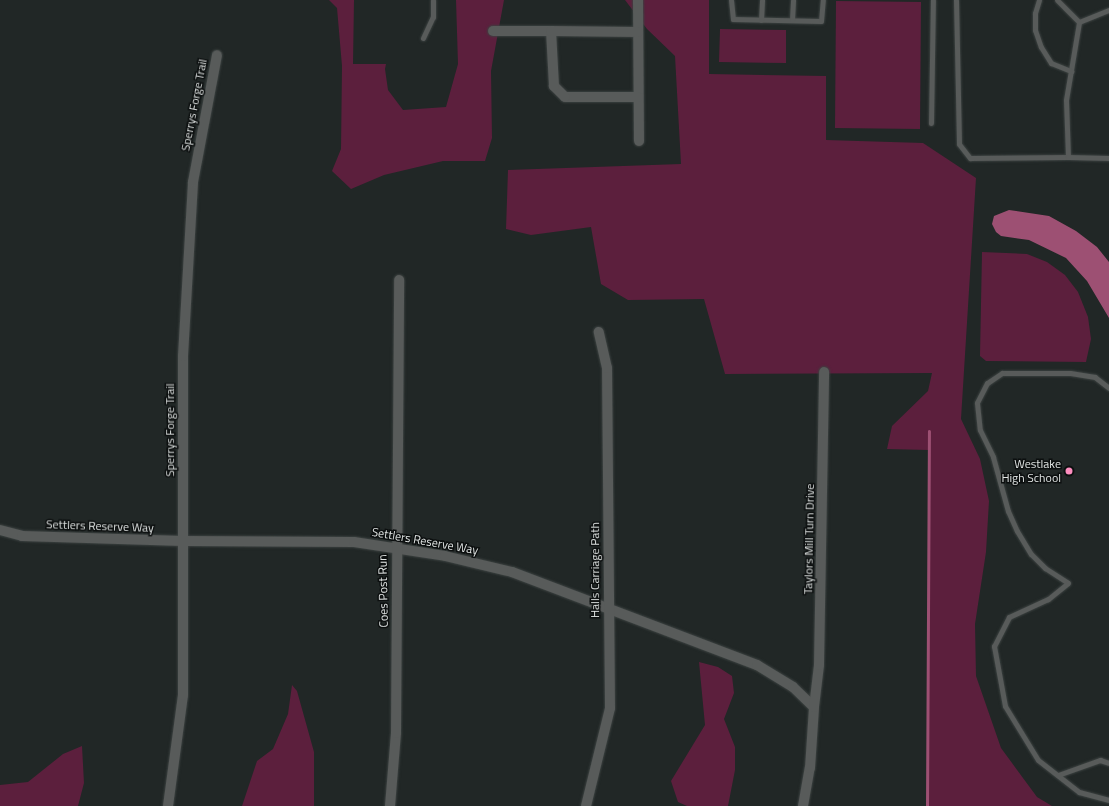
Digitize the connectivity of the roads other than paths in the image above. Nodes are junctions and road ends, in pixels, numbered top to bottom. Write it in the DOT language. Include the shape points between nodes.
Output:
graph roads {
  1 [pos="433,0"];
  2 [pos="638,0"];
  3 [pos="731,0"];
  4 [pos="762,0"];
  5 [pos="793,0"];
  6 [pos="823,0"];
  7 [pos="933,0"];
  8 [pos="956,0"];
  9 [pos="1039,0"];
  10 [pos="1057,0"];
  11 [pos="1109,10"];
  12 [pos="761,20"];
  13 [pos="792,20"];
  14 [pos="1079,22"];
  15 [pos="493,31"];
  16 [pos="551,32"];
  17 [pos="638,32"];
  18 [pos="423,38"];
  19 [pos="217,55"];
  20 [pos="1071,71"];
  21 [pos="638,97"];
  22 [pos="931,123"];
  23 [pos="639,141"];
  24 [pos="1068,158"];
  25 [pos="1109,158"];
  26 [pos="399,280"];
  27 [pos="600,332"];
  28 [pos="824,372"];
  29 [pos="1109,388"];
  30 [pos="0,530"];
  31 [pos="183,541"];
  32 [pos="396,547"];
  33 [pos="608,608"];
  34 [pos="814,707"];
  35 [pos="1109,762"];
  36 [pos="1058,775"];
  37 [pos="1109,800"];
  38 [pos="168,806"];
  39 [pos="390,806"];
  40 [pos="586,806"];
  41 [pos="803,806"];
  1 -- 18 [label="lane" via="433,17"];
  2 -- 17 [label="street"];
  3 -- 12 [label="lane" via="733,19"];
  4 -- 12 [label="lane"];
  5 -- 13 [label="lane"];
  6 -- 13 [label="lane" via="821,21"];
  7 -- 22 [label="lane"];
  8 -- 24 [label="lane" via="959,144 970,158"];
  9 -- 20 [label="lane" via="1035,13 1035,30 1041,47 1051,63"];
  10 -- 14 [label="lane"];
  11 -- 14 [label="lane"];
  12 -- 13 [label="lane"];
  14 -- 20 [label="lane"];
  15 -- 16 [label="street"];
  16 -- 17 [label="street"];
  16 -- 21 [label="street" via="554,86 565,97"];
  17 -- 21 [label="street"];
  19 -- 31 [label="street, Sperrys Forge Trail" via="193,182 183,356"];
  20 -- 24 [label="lane" via="1066,100"];
  21 -- 23 [label="street"];
  24 -- 25 [label="lane"];
  26 -- 32 [label="street, Coes Post Run"];
  27 -- 33 [label="street, Halls Carriage Path" via="607,368"];
  28 -- 34 [label="street, Taylors Mill Turn Drive" via="819,665"];
  29 -- 36 [label="lane" via="1095,377 1070,373 1002,373 987,383 977,403 980,430 993,457 1008,511 1025,544 1045,568 1068,583 1048,599 1009,617 994,646 1005,706 1038,760"];
  30 -- 31 [label="street, Settlers Reserve Way" via="22,536"];
  31 -- 32 [label="street, Settlers Reserve Way" via="303,540"];
  31 -- 38 [label="street, Sperrys Forge Trail" via="182,695"];
  32 -- 33 [label="street, Settlers Reserve Way" via="512,572"];
  32 -- 39 [label="street, Coes Post Run" via="396,733"];
  33 -- 34 [label="street, Settlers Reserve Way" via="757,665 793,687"];
  33 -- 40 [label="street, Halls Carriage Path" via="610,708"];
  34 -- 41 [label="street, Taylors Mill Turn Drive" via="810,768"];
  35 -- 36 [label="lane" via="1100,760"];
  36 -- 37 [label="lane" via="1079,792"];
}
